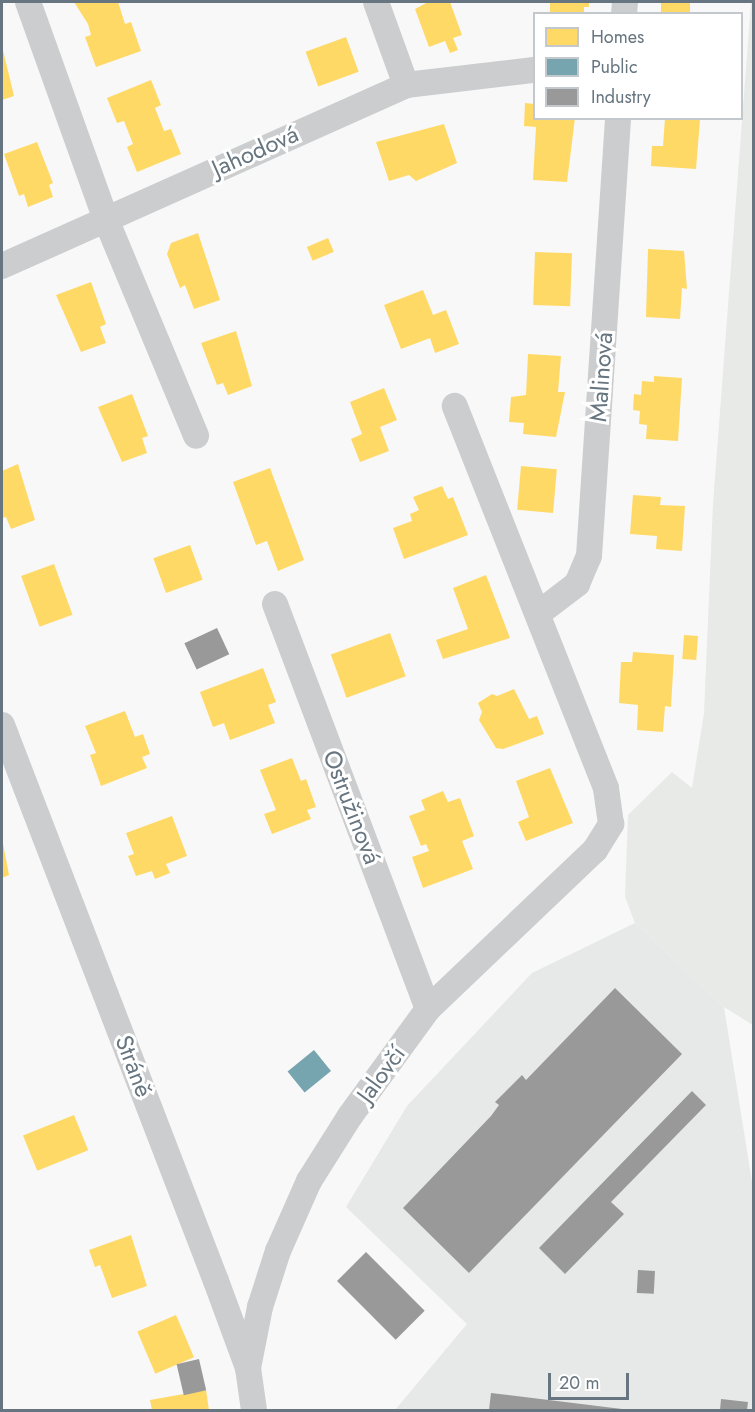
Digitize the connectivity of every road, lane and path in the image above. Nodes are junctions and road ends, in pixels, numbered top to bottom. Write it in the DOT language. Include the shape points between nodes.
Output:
graph roads {
  1 [pos="28,2"];
  2 [pos="376,2"];
  3 [pos="533,70"];
  4 [pos="406,85"];
  5 [pos="618,120"];
  6 [pos="105,217"];
  7 [pos="2,266"];
  8 [pos="455,406"];
  9 [pos="196,436"];
  10 [pos="275,604"];
  11 [pos="539,613"];
  12 [pos="2,725"];
  13 [pos="429,1009"];
  14 [pos="248,1368"];
  15 [pos="254,1410"];
  1 -- 6 [label="street"];
  2 -- 4 [label="street"];
  3 -- 4 [label="street, Jahodová"];
  4 -- 6 [label="street, Jahodová"];
  5 -- 11 [label="street, Malinová" via="589,556 577,584"];
  6 -- 7 [label="street, Jahodová"];
  6 -- 9 [label="street"];
  8 -- 11 [label="street"];
  10 -- 13 [label="street, Ostružinová"];
  11 -- 13 [label="street, Jalovčí" via="606,788 611,824 604,838"];
  12 -- 14 [label="street, Stráně"];
  13 -- 14 [label="street, Jalovčí" via="350,1116 309,1181 278,1251 260,1307"];
  14 -- 15 [label="street, Stráně"];
}
